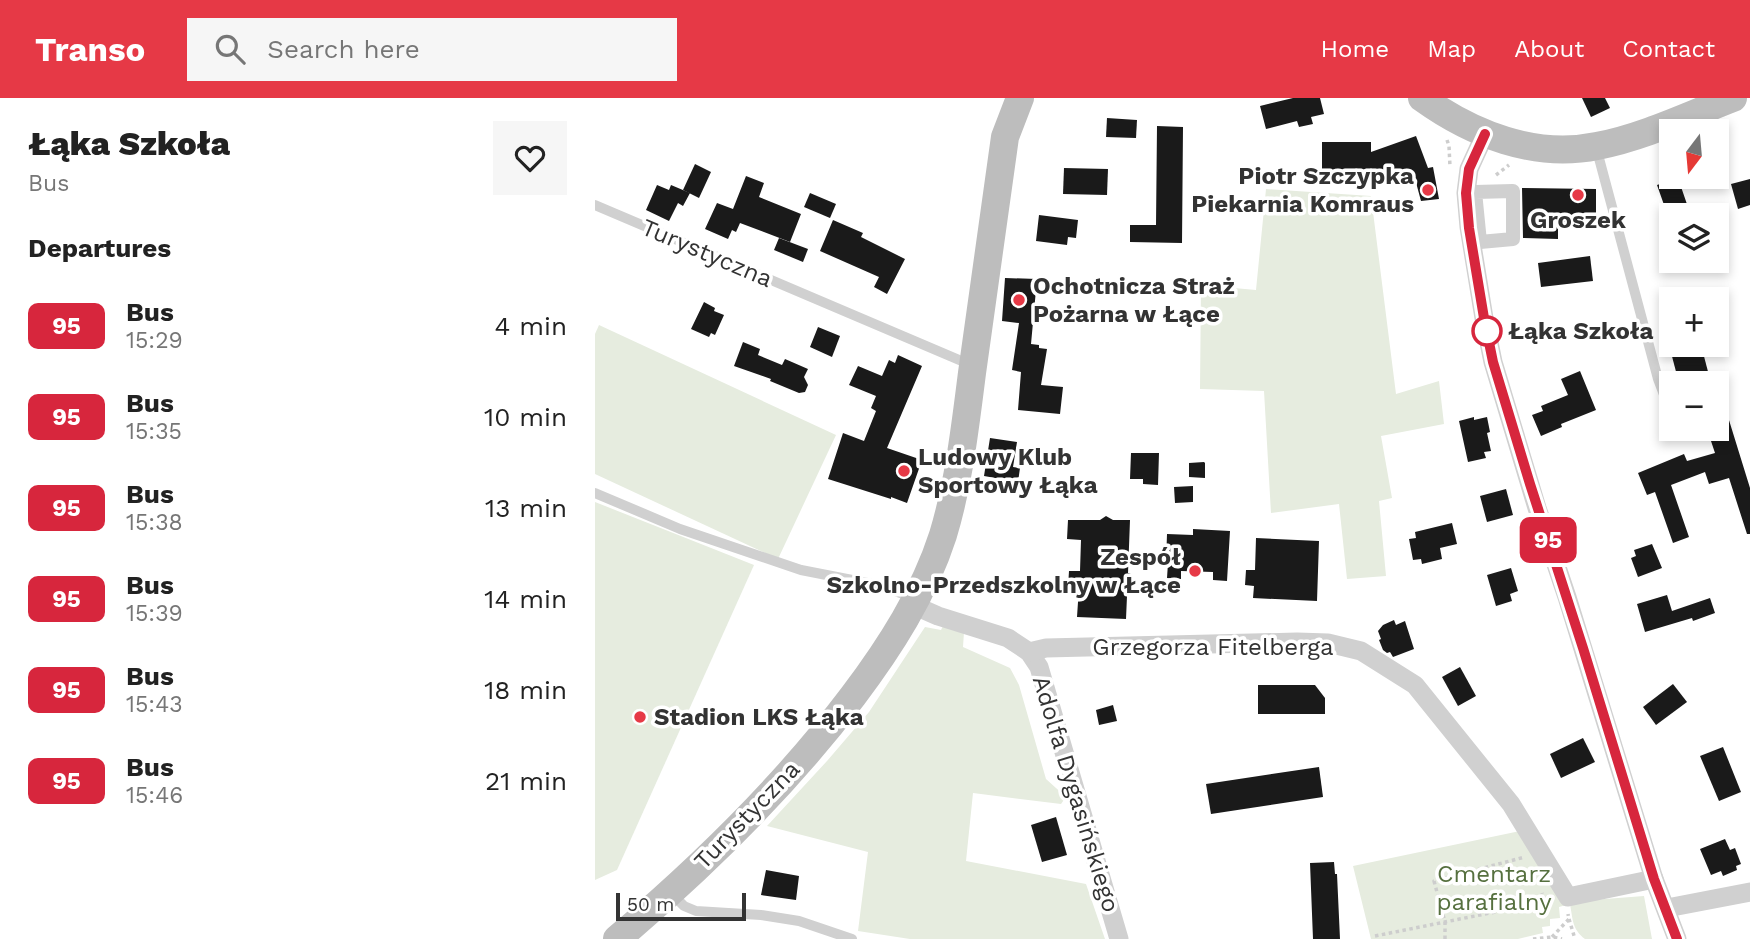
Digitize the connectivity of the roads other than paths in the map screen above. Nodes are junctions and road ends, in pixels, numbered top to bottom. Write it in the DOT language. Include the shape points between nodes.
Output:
graph roads {
  1 [pos="1020,98"];
  2 [pos="1422,98"];
  3 [pos="1733,98"];
  4 [pos="1485,134"];
  5 [pos="1596,147"];
  6 [pos="595,205"];
  7 [pos="973,366"];
  8 [pos="1659,382"];
  9 [pos="595,493"];
  10 [pos="914,602"];
  11 [pos="1029,652"];
  12 [pos="1654,879"];
  13 [pos="671,892"];
  14 [pos="1750,892"];
  15 [pos="1667,908"];
  16 [pos="617,939"];
  17 [pos="852,939"];
  18 [pos="1119,939"];
  19 [pos="1677,939"];
  1 -- 7 [label="main road, Turystyczna" via="1005,137"];
  2 -- 4 [label="main road"];
  3 -- 5 [label="main road"];
  4 -- 5 [label="main road" via="1551,149"];
  4 -- 12 [label="street" via="1469,169 1466,193 1493,362"];
  5 -- 8 [label="lane"];
  6 -- 7 [label="lane, Turystyczna"];
  7 -- 10 [label="main road, Turystyczna" via="951,505"];
  9 -- 10 [label="lane" via="680,529 801,570 883,586"];
  10 -- 11 [label="street, Adolfa Dygasińskiego" via="938,616 1008,638"];
  10 -- 13 [label="main road, Turystyczna" via="886,650 799,762"];
  11 -- 12 [label="street, Grzegorza Fitelberga" via="1297,642 1361,651 1415,684 1511,804 1568,897"];
  11 -- 18 [label="street, Adolfa Dygasińskiego" via="1039,667"];
  12 -- 15 [label="street"];
  13 -- 16 [label="main road, Turystyczna"];
  13 -- 17 [label="lane" via="696,911 788,919"];
  14 -- 15 [label="street"];
  15 -- 19 [label="street"];
}
